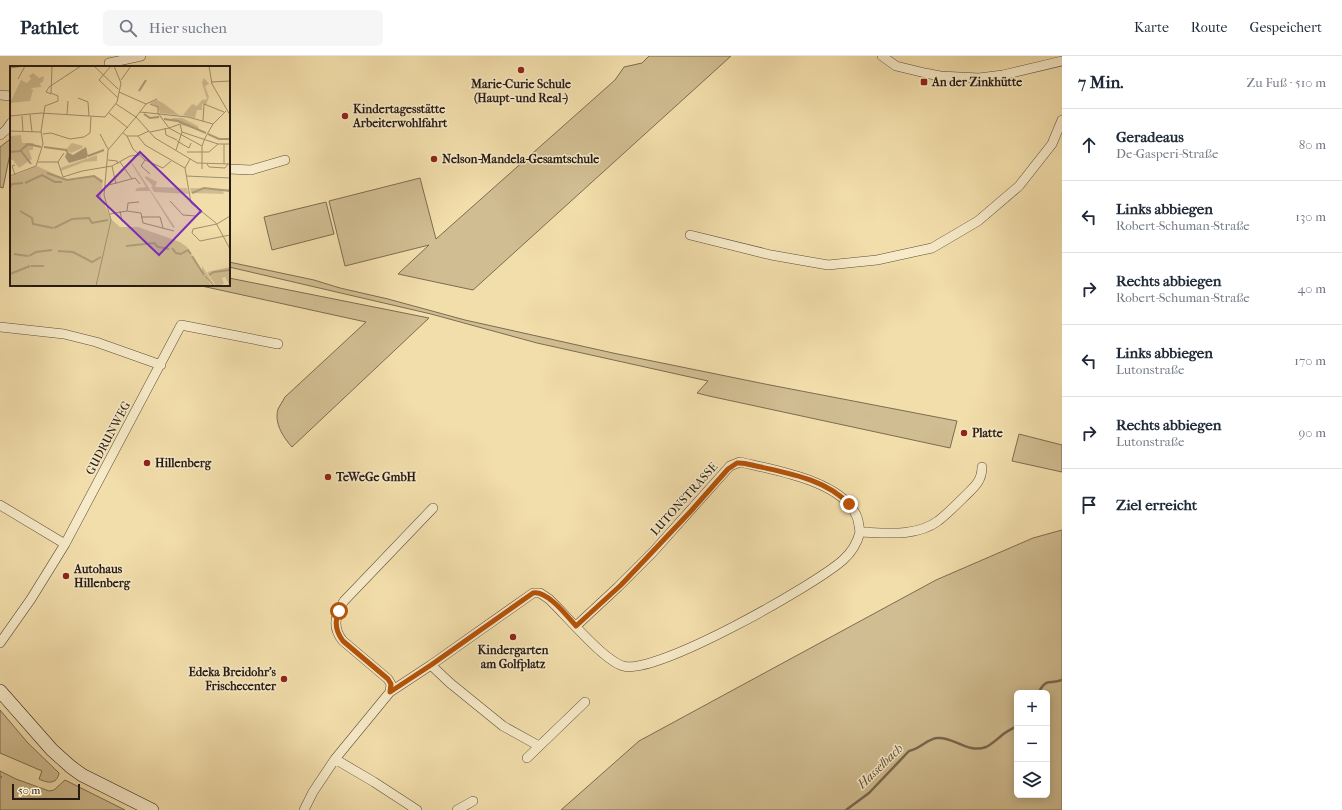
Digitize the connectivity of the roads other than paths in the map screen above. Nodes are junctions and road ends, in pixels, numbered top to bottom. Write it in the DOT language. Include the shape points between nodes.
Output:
graph roads {
  1 [pos="141,56"];
  2 [pos="882,56"];
  3 [pos="1062,61"];
  4 [pos="109,66"];
  5 [pos="0,95"];
  6 [pos="10,96"];
  7 [pos="1062,120"];
  8 [pos="10,124"];
  9 [pos="0,135"];
  10 [pos="285,160"];
  11 [pos="230,169"];
  12 [pos="690,235"];
  13 [pos="0,327"];
  14 [pos="278,344"];
  15 [pos="161,365"];
  16 [pos="982,467"];
  17 [pos="0,505"];
  18 [pos="433,508"];
  19 [pos="860,532"];
  20 [pos="65,544"];
  21 [pos="576,626"];
  22 [pos="0,643"];
  23 [pos="431,665"];
  24 [pos="0,691"];
  25 [pos="390,692"];
  26 [pos="585,702"];
  27 [pos="539,746"];
  28 [pos="527,758"];
  29 [pos="335,759"];
  30 [pos="473,801"];
  31 [pos="152,810"];
  32 [pos="304,810"];
  33 [pos="417,810"];
  34 [pos="457,810"];
  1 -- 4 [label="street" via="109,63"];
  2 -- 3 [label="street" via="896,66 926,73 979,78"];
  5 -- 6 [label="street"];
  7 -- 12 [label="street" via="1052,144 1019,186 978,221 932,248 878,260 828,265 771,256"];
  8 -- 9 [label="street"];
  10 -- 11 [label="street" via="251,170"];
  13 -- 15 [label="street" via="76,337"];
  14 -- 15 [label="street, GUDRUNWEG" via="181,325"];
  15 -- 20 [label="street, GUDRUNWEG"];
  16 -- 19 [label="street" via="979,481 948,513 928,527 903,533"];
  17 -- 20 [label="street"];
  18 -- 25 [label="street" via="344,601 337,616 336,629 339,636 388,679 391,684"];
  19 -- 21 [label="street" via="850,553 820,576 713,637 650,664 623,666 602,652"];
  19 -- 21 [label="street, LUTONSTRASSE" via="856,513 837,494 797,475 740,462 728,469 621,585"];
  20 -- 22 [label="street, GUDRUNWEG"];
  21 -- 23 [label="street" via="544,594 533,593"];
  23 -- 25 [label="street"];
  23 -- 27 [label="street" via="503,726"];
  24 -- 31 [label="main road" via="43,741 71,767"];
  25 -- 29 [label="street"];
  26 -- 27 [label="street"];
  27 -- 28 [label="street"];
  29 -- 32 [label="street"];
  29 -- 33 [label="street"];
  30 -- 34 [label="street"];
}
